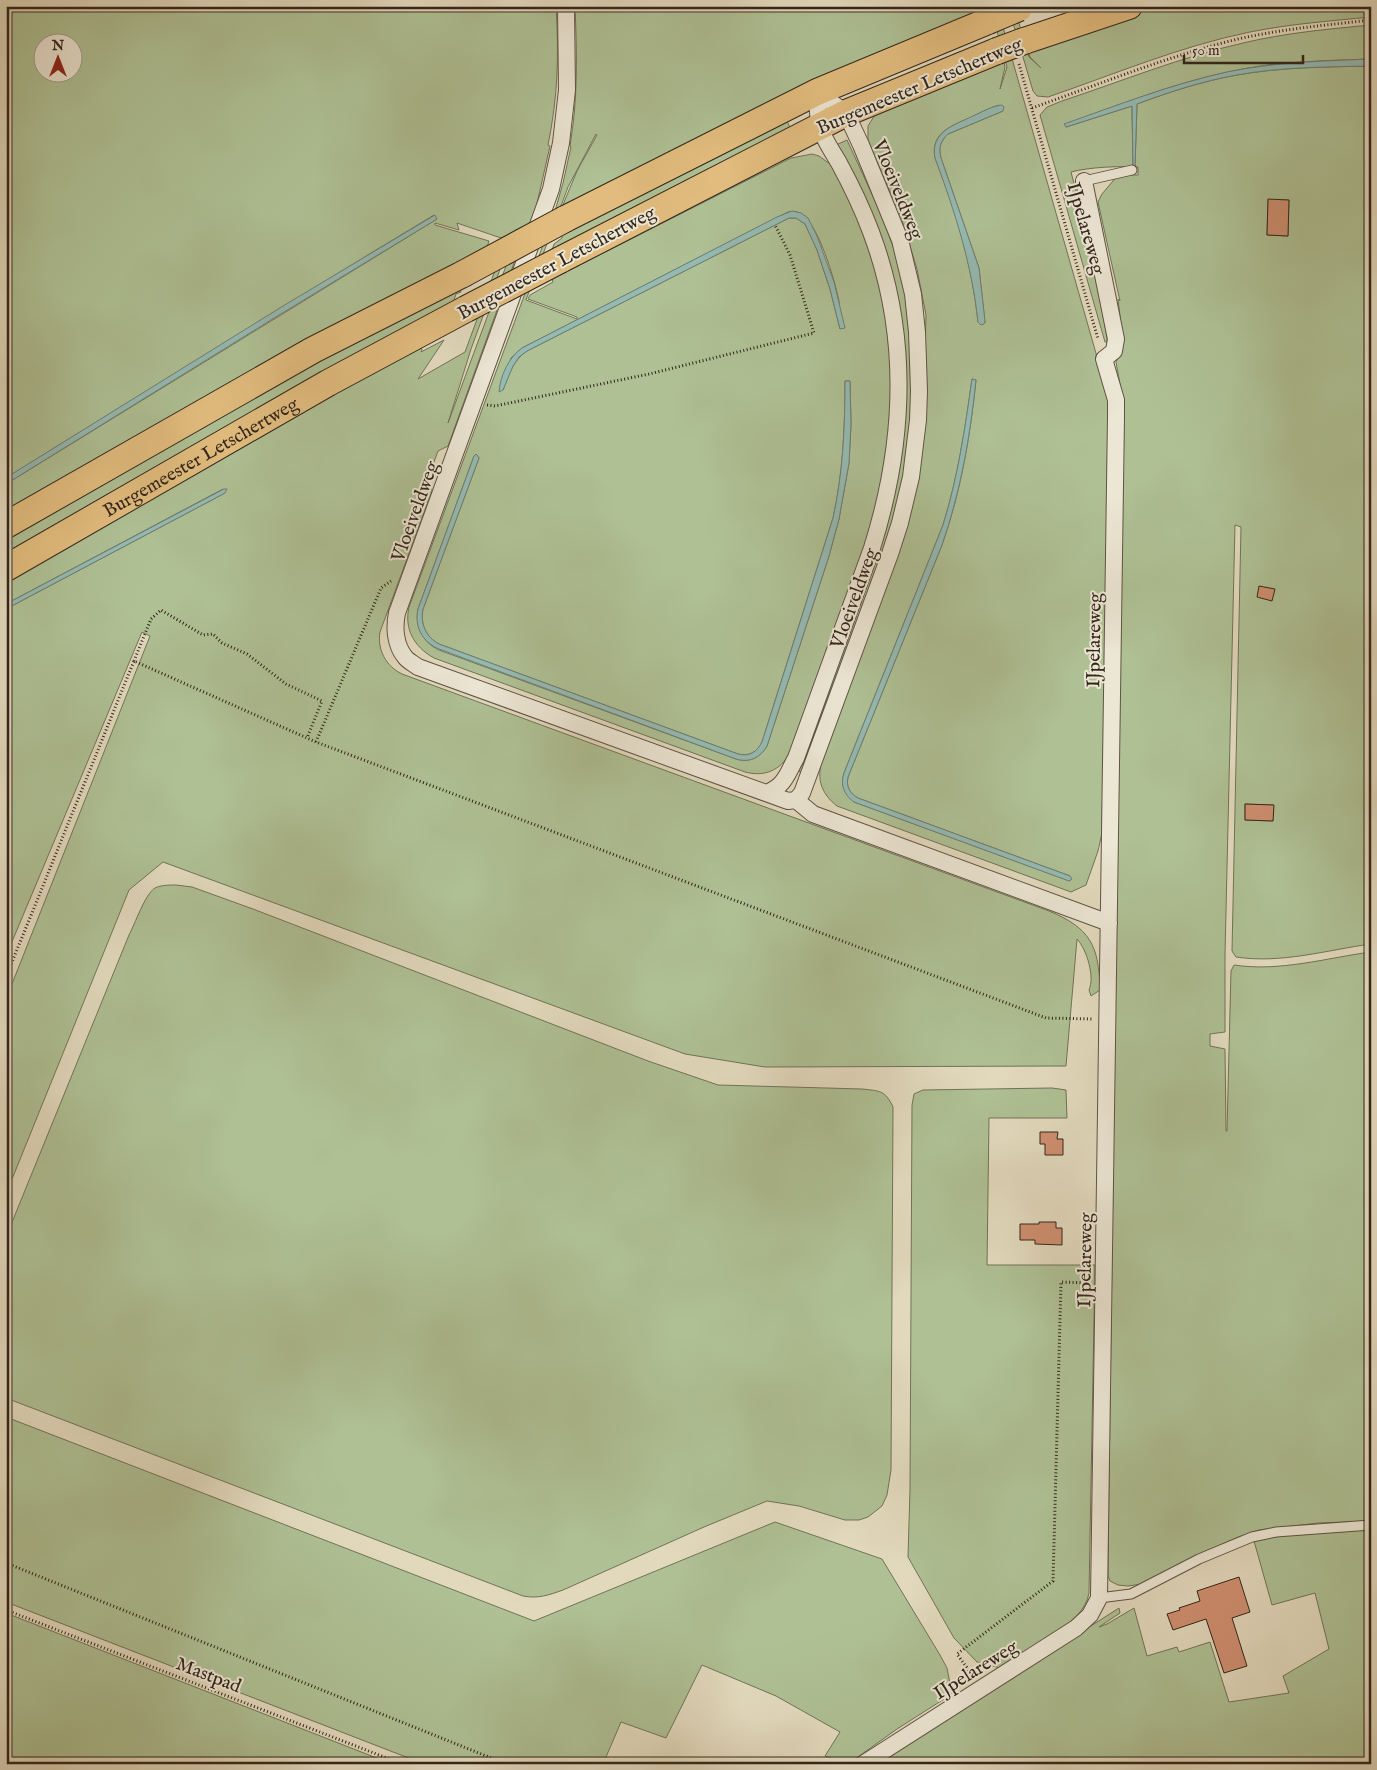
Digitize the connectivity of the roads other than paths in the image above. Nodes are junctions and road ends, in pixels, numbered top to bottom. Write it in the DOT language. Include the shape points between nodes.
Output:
graph roads {
  1 [pos="566,6"];
  2 [pos="1129,6"];
  3 [pos="1022,7"];
  4 [pos="817,92"];
  5 [pos="846,113"];
  6 [pos="820,126"];
  7 [pos="1132,170"];
  8 [pos="1084,181"];
  9 [pos="6,525"];
  10 [pos="6,568"];
  11 [pos="766,793"];
  12 [pos="796,800"];
  13 [pos="1109,923"];
  14 [pos="1371,1524"];
  15 [pos="1098,1598"];
  16 [pos="863,1764"];
  1 -- 11 [label="street, Vloeiveldweg" via="567,90 561,143 551,189 394,627 404,656 418,667"];
  2 -- 5 [label="main road, Burgemeester Letschertweg, bridge" via="997,51"];
  3 -- 4 [label="main road, Burgemeester Letschertweg, bridge"];
  4 -- 5 [label="street"];
  4 -- 6 [label="street, Vloeiveldweg"];
  4 -- 9 [label="main road, Burgemeester Letschertweg, bridge" via="313,350"];
  5 -- 6 [label="main road, Burgemeester Letschertweg"];
  5 -- 12 [label="street, Vloeiveldweg" via="900,240 908,270 917,332 918,420 911,477 900,523 814,765"];
  6 -- 10 [label="main road, Burgemeester Letschertweg, bridge" via="466,309"];
  6 -- 11 [label="street, Vloeiveldweg" via="853,190 880,260 894,317 900,385 898,426 883,514 872,548 796,758 777,789"];
  7 -- 8 [label="lane, IJpelareweg"];
  8 -- 13 [label="street, IJpelareweg" via="1116,339 1114,351 1104,359 1116,400"];
  11 -- 12 [label="street, Vloeiveldweg" via="788,801"];
  12 -- 13 [label="street" via="813,814"];
  13 -- 15 [label="street, IJpelareweg"];
  14 -- 15 [label="lane" via="1252,1537 1199,1558 1131,1594"];
  15 -- 16 [label="street, IJpelareweg" via="1090,1615 1076,1628"];
}
